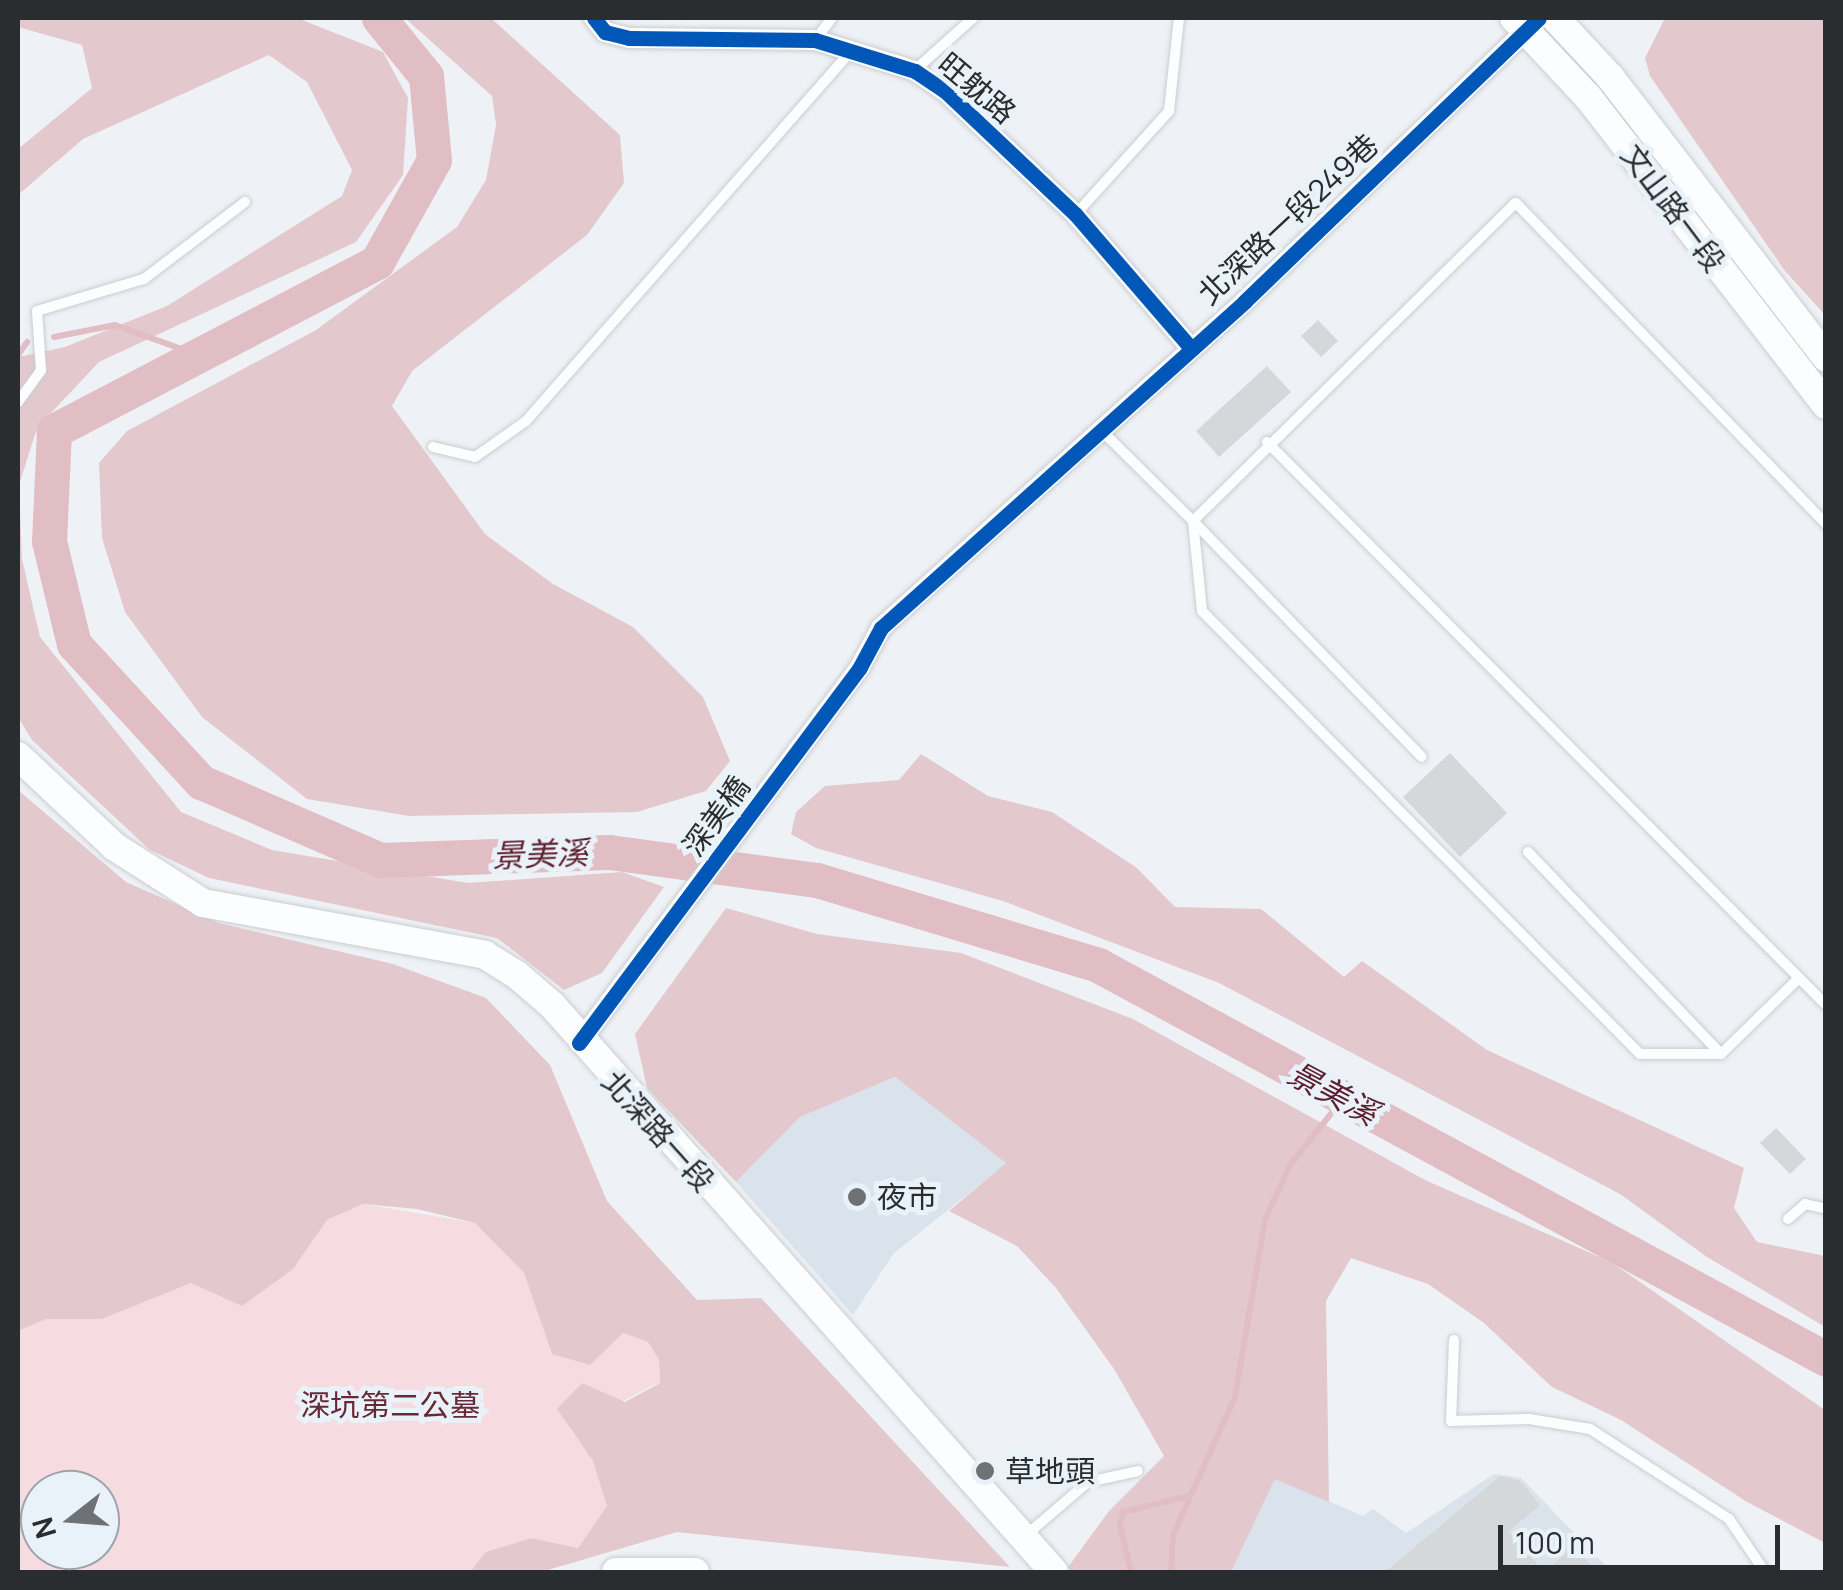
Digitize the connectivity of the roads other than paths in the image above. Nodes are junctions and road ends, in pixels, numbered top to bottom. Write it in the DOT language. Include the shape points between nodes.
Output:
graph roads {
  1 [pos="594,18"];
  2 [pos="832,18"];
  3 [pos="973,18"];
  4 [pos="1179,18"];
  5 [pos="1556,18"];
  6 [pos="1527,21"];
  7 [pos="815,40"];
  8 [pos="850,52"];
  9 [pos="914,70"];
  10 [pos="245,202"];
  11 [pos="1076,215"];
  12 [pos="1189,346"];
  13 [pos="1826,357"];
  14 [pos="18,402"];
  15 [pos="1826,405"];
  16 [pos="1100,429"];
  17 [pos="1267,442"];
  18 [pos="433,447"];
  19 [pos="1193,521"];
  20 [pos="1826,524"];
  21 [pos="860,667"];
  22 [pos="18,756"];
  23 [pos="1422,757"];
  24 [pos="1528,852"];
  25 [pos="1799,978"];
  26 [pos="1826,1005"];
  27 [pos="579,1042"];
  28 [pos="1721,1054"];
  29 [pos="1826,1209"];
  30 [pos="1788,1219"];
  31 [pos="1454,1340"];
  32 [pos="1138,1471"];
  33 [pos="1024,1538"];
  34 [pos="616,1572"];
  35 [pos="696,1572"];
  36 [pos="1054,1572"];
  37 [pos="1764,1572"];
  1 -- 7 [label="street, 旺躭路" via="606,32 629,38"];
  2 -- 7 [label="lane"];
  3 -- 9 [label="lane"];
  4 -- 11 [label="lane" via="1169,111"];
  5 -- 13 [label="main road, 文山路一段" via="1610,77"];
  6 -- 12 [label="street, 北深路一段249巷" via="1244,302"];
  6 -- 15 [label="main road, 文山路一段"];
  7 -- 8 [label="street, 旺躭路"];
  8 -- 9 [label="street, 旺躭路"];
  8 -- 18 [label="lane" via="526,421 475,457"];
  9 -- 11 [label="street, 旺躭路" via="946,91"];
  10 -- 14 [label="lane" via="144,279 37,310 41,370"];
  11 -- 12 [label="street, 旺躭路"];
  12 -- 16 [label="street, 北深路一段249巷"];
  16 -- 19 [label="lane"];
  16 -- 21 [label="street, 北深路一段249巷" via="880,628"];
  17 -- 19 [label="lane"];
  17 -- 20 [label="lane" via="1516,203"];
  17 -- 25 [label="lane"];
  19 -- 23 [label="lane"];
  19 -- 28 [label="lane" via="1202,611 1612,1026 1640,1054"];
  21 -- 27 [label="street, 深美橋"];
  22 -- 27 [label="main road, 北深路一段" via="116,847 203,903 485,955 552,1004"];
  24 -- 28 [label="lane"];
  25 -- 26 [label="lane"];
  25 -- 28 [label="lane"];
  27 -- 33 [label="main road, 北深路一段"];
  29 -- 30 [label="lane" via="1805,1204"];
  31 -- 37 [label="lane" via="1451,1421 1530,1419 1590,1429 1729,1519"];
  32 -- 33 [label="lane" via="1088,1482"];
  33 -- 36 [label="main road, 北深路一段"];
  34 -- 35 [label="main road"];
}
